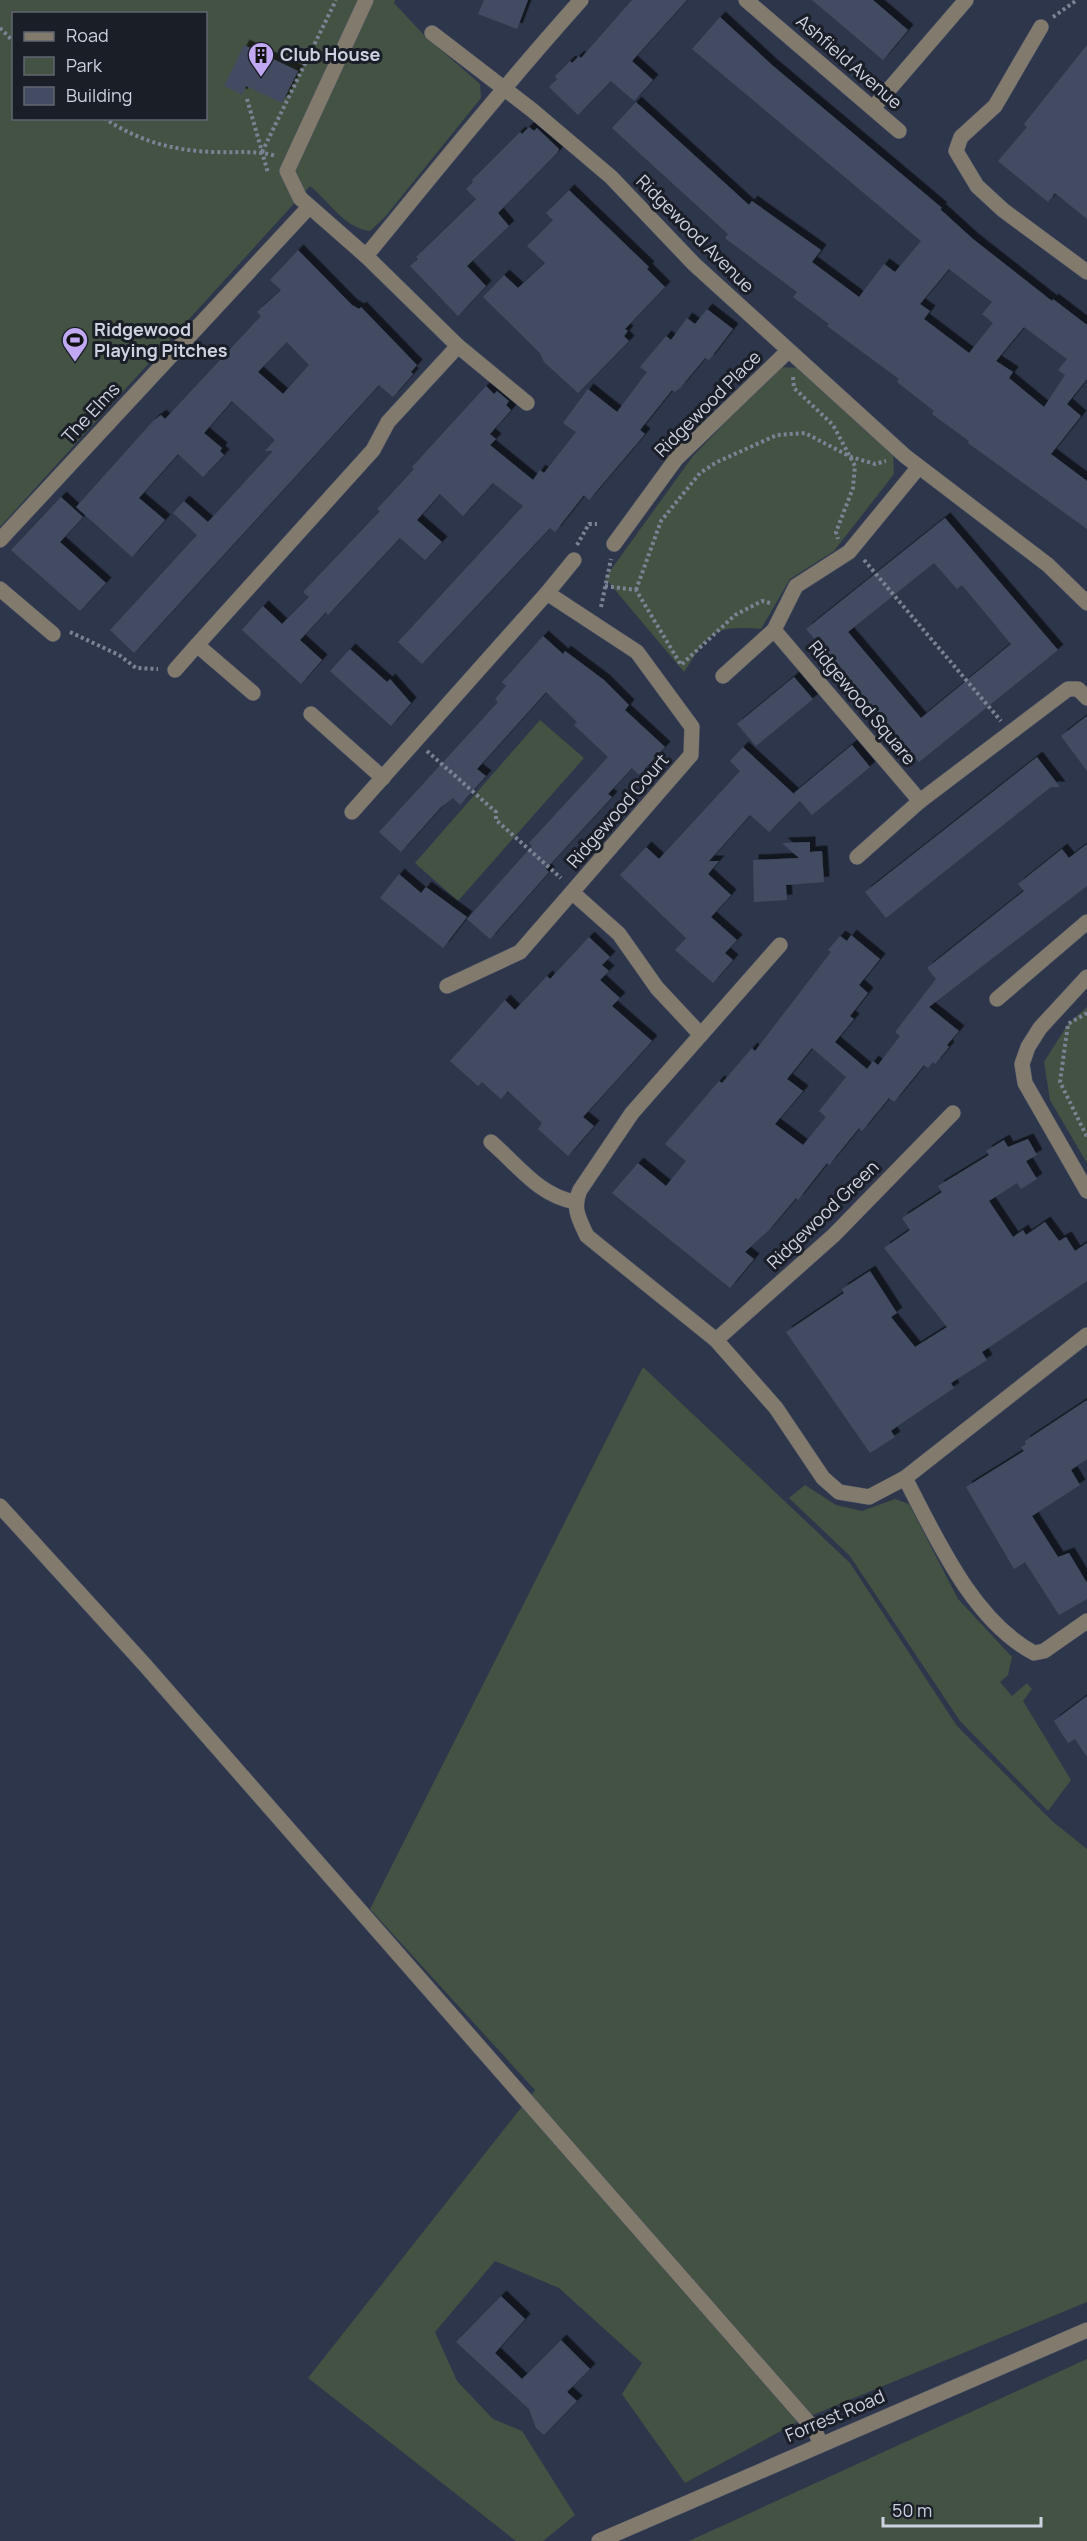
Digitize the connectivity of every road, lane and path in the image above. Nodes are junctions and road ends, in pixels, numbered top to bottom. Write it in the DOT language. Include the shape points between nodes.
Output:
graph roads {
  1 [pos="336,0"];
  2 [pos="366,0"];
  3 [pos="581,0"];
  4 [pos="746,0"];
  5 [pos="966,0"];
  6 [pos="1077,0"];
  7 [pos="1041,27"];
  8 [pos="0,28"];
  9 [pos="432,33"];
  10 [pos="12,40"];
  11 [pos="504,91"];
  12 [pos="247,99"];
  13 [pos="873,108"];
  14 [pos="107,120"];
  15 [pos="899,131"];
  16 [pos="262,152"];
  17 [pos="305,203"];
  18 [pos="366,256"];
  19 [pos="1087,272"];
  20 [pos="458,346"];
  21 [pos="788,351"];
  22 [pos="527,403"];
  23 [pos="905,456"];
  24 [pos="850,457"];
  25 [pos="918,468"];
  26 [pos="597,524"];
  27 [pos="0,540"];
  28 [pos="614,544"];
  29 [pos="841,557"];
  30 [pos="574,560"];
  31 [pos="872,569"];
  32 [pos="605,586"];
  33 [pos="0,590"];
  34 [pos="636,590"];
  35 [pos="547,593"];
  36 [pos="1087,603"];
  37 [pos="786,607"];
  38 [pos="598,626"];
  39 [pos="774,630"];
  40 [pos="53,634"];
  41 [pos="197,645"];
  42 [pos="175,670"];
  43 [pos="723,675"];
  44 [pos="253,693"];
  45 [pos="1087,698"];
  46 [pos="311,714"];
  47 [pos="1011,733"];
  48 [pos="416,741"];
  49 [pos="383,778"];
  50 [pos="920,801"];
  51 [pos="352,812"];
  52 [pos="857,857"];
  53 [pos="574,892"];
  54 [pos="1087,922"];
  55 [pos="780,945"];
  56 [pos="1087,977"];
  57 [pos="447,986"];
  58 [pos="997,999"];
  59 [pos="1087,1013"];
  60 [pos="700,1035"];
  61 [pos="953,1113"];
  62 [pos="1087,1137"];
  63 [pos="491,1142"];
  64 [pos="1087,1191"];
  65 [pos="575,1202"];
  66 [pos="1087,1335"];
  67 [pos="716,1340"];
  68 [pos="904,1478"];
  69 [pos="0,1506"];
  70 [pos="1087,1621"];
  71 [pos="1087,2330"];
  72 [pos="820,2443"];
  73 [pos="599,2541"];
  1 -- 16 [label="path"];
  2 -- 17 [label="street" via="287,171"];
  3 -- 11 [label="street"];
  4 -- 13 [label="street, Ashfield Avenue"];
  5 -- 13 [label="street"];
  6 -- 7 [label="path"];
  7 -- 19 [label="street" via="995,106 961,137 956,151 977,186"];
  8 -- 10 [label="path"];
  9 -- 11 [label="street, Ridgewood Avenue"];
  11 -- 18 [label="street"];
  11 -- 21 [label="street, Ridgewood Avenue" via="611,177 694,264"];
  12 -- 16 [label="path"];
  13 -- 15 [label="street, Ashfield Avenue"];
  14 -- 16 [label="path" via="126,133 186,151"];
  17 -- 18 [label="street"];
  17 -- 27 [label="street, The Elms"];
  18 -- 20 [label="street"];
  20 -- 22 [label="street"];
  20 -- 41 [label="street" via="388,422 374,450"];
  21 -- 23 [label="street, Ridgewood Avenue"];
  21 -- 24 [label="path" via="794,388 833,425"];
  21 -- 28 [label="street, Ridgewood Place" via="676,459"];
  23 -- 24 [label="path" via="875,464"];
  23 -- 25 [label="street, Ridgewood Avenue"];
  24 -- 29 [label="path" via="855,466 853,489 836,532"];
  24 -- 34 [label="path" via="805,433 777,435 717,462 700,473 661,521"];
  25 -- 29 [label="street"];
  25 -- 36 [label="street, Ridgewood Avenue" via="1048,564"];
  26 -- 30 [label="path" via="589,524 570,557"];
  28 -- 32 [label="path"];
  29 -- 37 [label="street" via="796,586"];
  30 -- 35 [label="street"];
  31 -- 47 [label="path"];
  32 -- 34 [label="path"];
  32 -- 38 [label="path"];
  33 -- 40 [label="street"];
  34 -- 37 [label="path" via="681,665 735,615 762,601"];
  35 -- 38 [label="street, Ridgewood Court"];
  35 -- 48 [label="street"];
  37 -- 39 [label="street"];
  38 -- 53 [label="street, Ridgewood Court" via="637,652 692,727 691,755"];
  39 -- 43 [label="street"];
  39 -- 50 [label="street, Ridgewood Square"];
  40 -- 42 [label="path" via="63,629 119,655 136,668"];
  41 -- 42 [label="street"];
  41 -- 44 [label="street"];
  45 -- 47 [label="street" via="1078,688 1068,690"];
  46 -- 49 [label="street"];
  47 -- 50 [label="street"];
  48 -- 49 [label="street"];
  48 -- 53 [label="path" via="496,812 496,820"];
  49 -- 51 [label="street"];
  50 -- 52 [label="street"];
  53 -- 57 [label="street, Ridgewood Court" via="520,952"];
  53 -- 60 [label="street" via="619,934 657,988"];
  54 -- 58 [label="street"];
  55 -- 60 [label="street"];
  56 -- 64 [label="street" via="1040,1028 1022,1064 1025,1083"];
  59 -- 62 [label="path" via="1068,1024 1060,1082"];
  60 -- 65 [label="street" via="632,1113"];
  61 -- 67 [label="street, Ridgewood Green" via="834,1235"];
  63 -- 65 [label="street" via="548,1193"];
  65 -- 67 [label="street" via="587,1236"];
  66 -- 68 [label="street"];
  67 -- 68 [label="street" via="776,1408 823,1478 839,1492 869,1497"];
  68 -- 70 [label="street" via="947,1558 987,1615 1022,1647 1034,1653 1044,1651"];
  69 -- 72 [label="street" via="144,1664 800,2412"];
  71 -- 72 [label="street, Forrest Road"];
  72 -- 73 [label="street, Forrest Road"];
}
